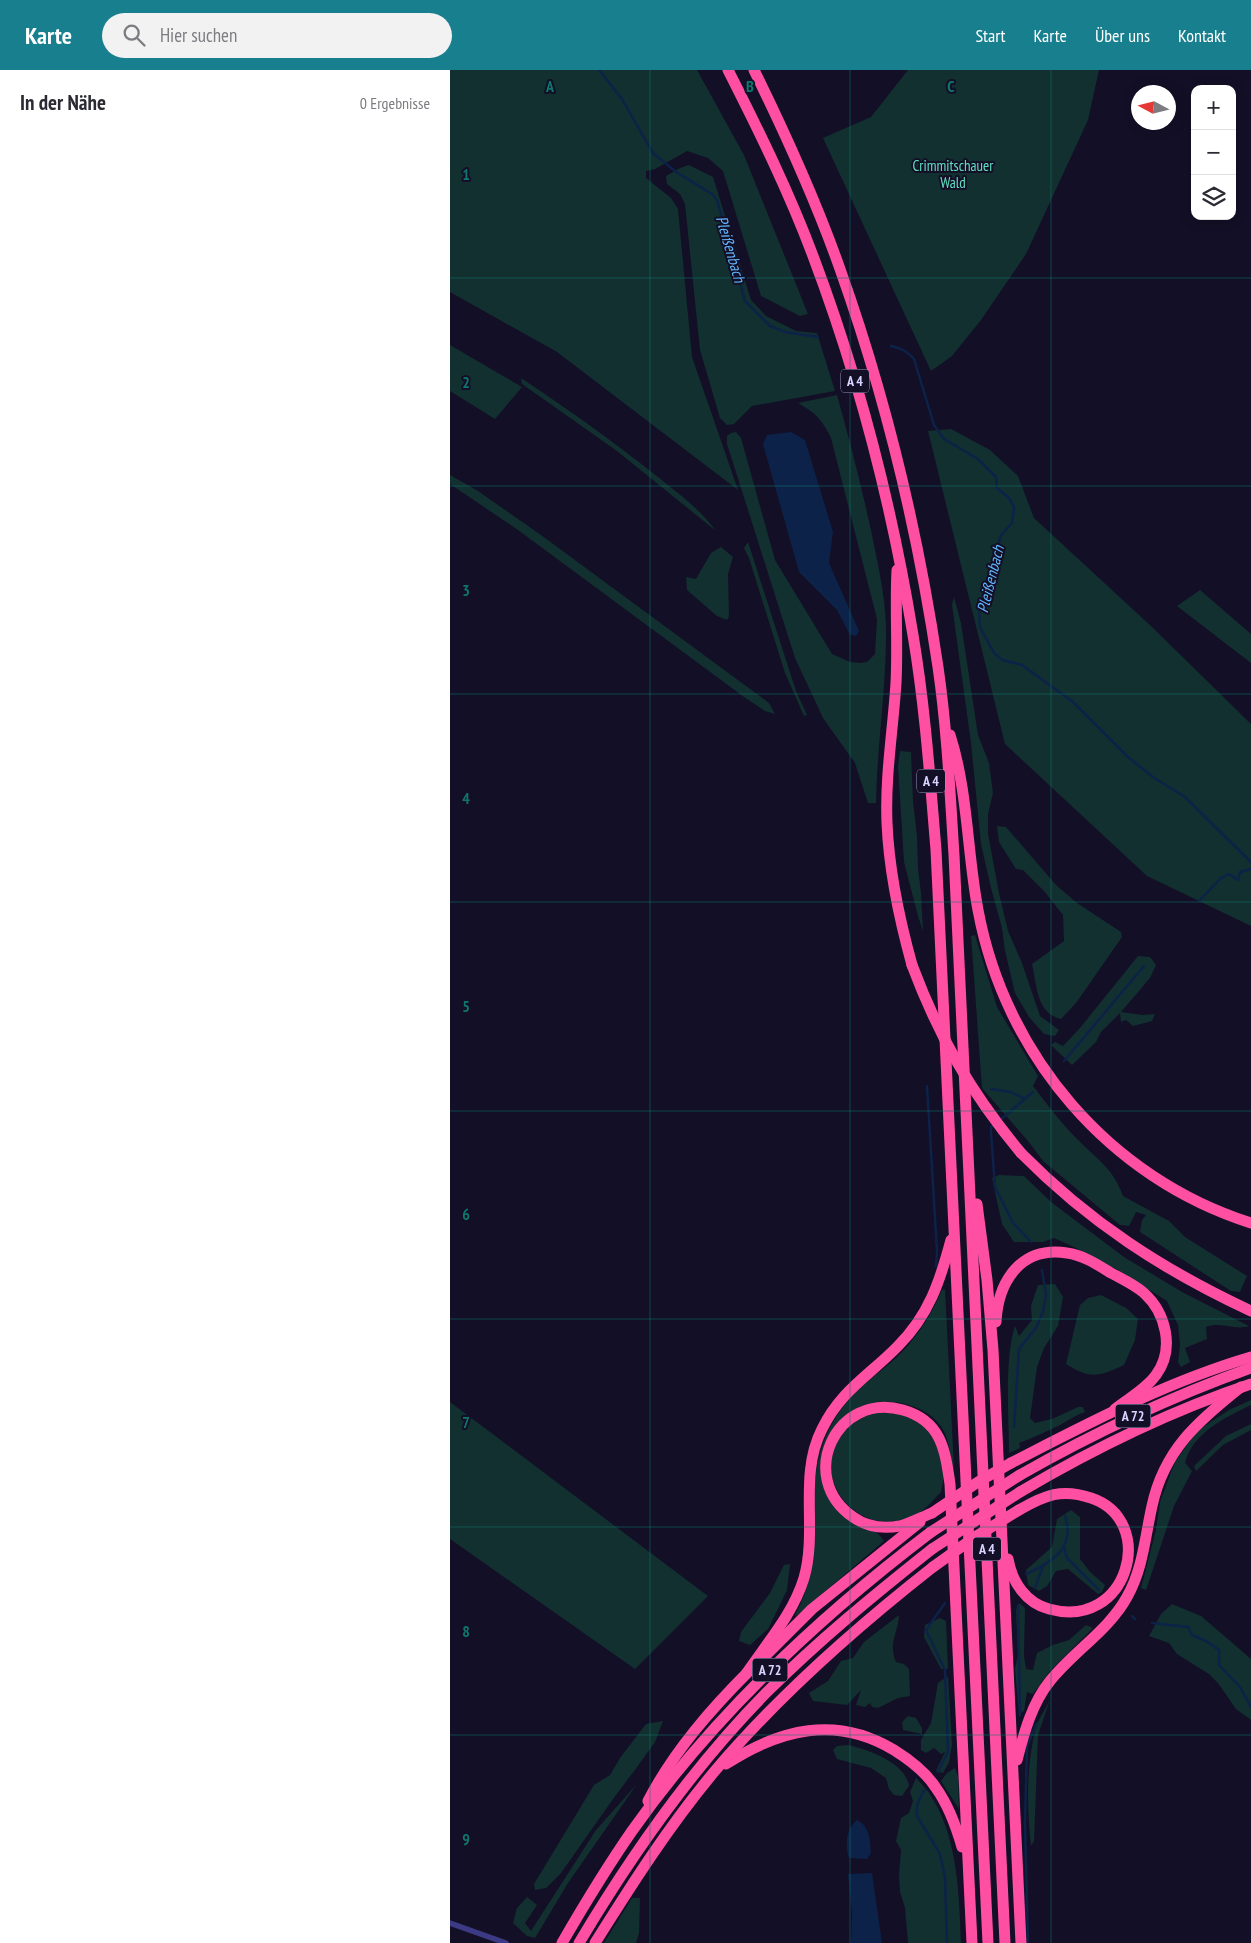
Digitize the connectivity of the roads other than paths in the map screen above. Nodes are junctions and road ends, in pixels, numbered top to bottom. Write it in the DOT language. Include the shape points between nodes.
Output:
graph roads {
  1 [pos="728,70"];
  2 [pos="754,70"];
  3 [pos="898,549"];
  4 [pos="944,714"];
  5 [pos="968,1155"];
  6 [pos="1251,1223"];
  7 [pos="954,1228"];
  8 [pos="1251,1311"];
  9 [pos="993,1350"];
  10 [pos="1251,1357"];
  11 [pos="1251,1368"];
  12 [pos="1246,1386"];
  13 [pos="1115,1409"];
  14 [pos="932,1512"];
  15 [pos="1001,1523"];
  16 [pos="746,1674"];
  17 [pos="714,1772"];
  18 [pos="1014,1774"];
  19 [pos="632,1831"];
  20 [pos="968,1864"];
  21 [pos="450,1923"];
  22 [pos="506,1943"];
  23 [pos="562,1943"];
  24 [pos="579,1943"];
  25 [pos="595,1943"];
  26 [pos="972,1943"];
  27 [pos="988,1943"];
  28 [pos="1005,1943"];
  29 [pos="1021,1943"];
  1 -- 3 [label="highway, A 4" via="770,154 813,257 847,353 871,435"];
  2 -- 4 [label="highway, A 4" via="817,208 852,303 881,399 902,476 928,605"];
  3 -- 7 [label="highway, A 4" via="915,645 931,784"];
  3 -- 8 [label="highway, bridge" via="896,682 887,823 897,907 912,965 929,1008 956,1062 981,1102 1021,1153 1067,1197 1118,1236 1191,1281"];
  4 -- 5 [label="highway, A 4"];
  4 -- 6 [label="highway" via="964,798 972,878 986,945 1003,996 1031,1050 1064,1097 1120,1152 1166,1184"];
  5 -- 9 [label="highway" via="987,1280"];
  5 -- 28 [label="highway, A 4"];
  7 -- 16 [label="highway" via="939,1282 914,1327 847,1392 821,1430 809,1472 809,1539 804,1577 789,1613"];
  7 -- 27 [label="highway, A 4"];
  9 -- 13 [label="highway" via="1000,1295 1004,1282 1014,1270 1041,1254 1067,1253 1082,1257 1143,1292 1157,1307 1164,1323 1167,1340 1157,1374"];
  9 -- 15 [label="highway"];
  10 -- 13 [label="highway" via="1193,1376"];
  11 -- 19 [label="highway, A 72, bridge" via="1147,1409 1061,1452 931,1532 819,1623 764,1676 712,1731"];
  12 -- 18 [label="highway" via="1207,1414 1174,1451 1161,1475 1142,1560 1126,1598 1111,1620 1065,1664 1040,1695"];
  12 -- 24 [label="highway, A 72, bridge" via="1125,1436 1020,1492 932,1550 880,1590 800,1659 723,1740 649,1833"];
  13 -- 14 [label="highway, bridge" via="1011,1463"];
  14 -- 16 [label="highway" via="812,1609"];
  14 -- 20 [label="highway" via="901,1526 888,1528 870,1526 846,1512 831,1492 826,1478 825,1464 833,1438 840,1428 869,1409 890,1406 924,1419 939,1436 946,1456"];
  15 -- 17 [label="highway, bridge" via="1010,1567 1021,1591 1046,1609 1064,1613 1086,1611 1100,1605 1124,1578 1129,1557 1127,1536 1111,1510 1097,1500 1075,1492 1049,1495 975,1537 838,1644"];
  15 -- 18 [label="highway"];
  16 -- 19 [label="highway" via="678,1752"];
  17 -- 20 [label="highway" via="754,1747 793,1733 837,1730 859,1734 882,1743 923,1771 947,1806"];
  17 -- 25 [label="highway" via="660,1843"];
  18 -- 29 [label="highway"];
  19 -- 23 [label="highway, A 72"];
  20 -- 26 [label="highway"];
  21 -- 22 [label="street"];
}
